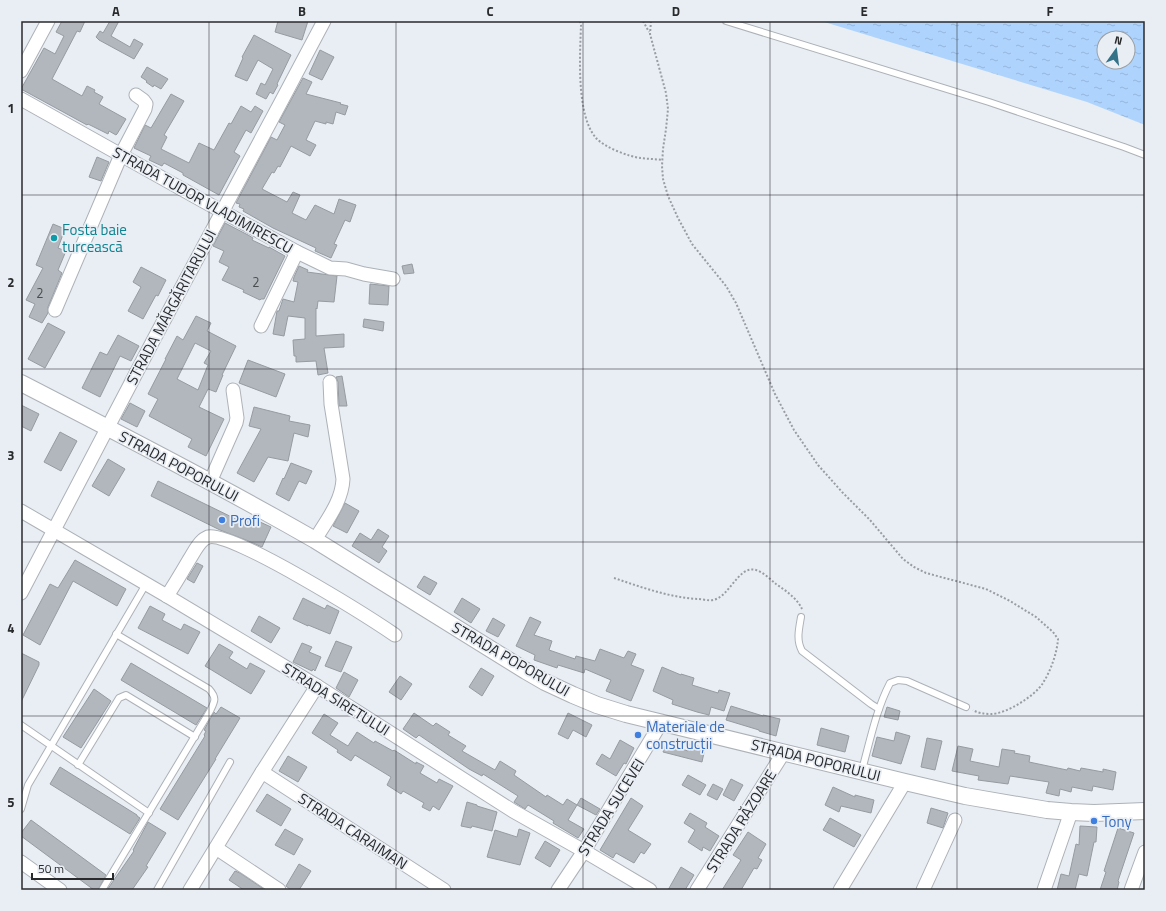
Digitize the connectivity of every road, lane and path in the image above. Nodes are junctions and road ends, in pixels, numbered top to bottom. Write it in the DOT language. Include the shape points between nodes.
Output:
graph roads {
  1 [pos="48,21"];
  2 [pos="324,21"];
  3 [pos="580,21"];
  4 [pos="643,21"];
  5 [pos="651,21"];
  6 [pos="726,21"];
  7 [pos="650,34"];
  8 [pos="21,70"];
  9 [pos="136,95"];
  10 [pos="21,99"];
  11 [pos="122,155"];
  12 [pos="1145,155"];
  13 [pos="662,160"];
  14 [pos="222,211"];
  15 [pos="297,252"];
  16 [pos="393,279"];
  17 [pos="55,310"];
  18 [pos="261,326"];
  19 [pos="330,382"];
  20 [pos="21,383"];
  21 [pos="232,390"];
  22 [pos="107,428"];
  23 [pos="210,482"];
  24 [pos="21,511"];
  25 [pos="53,531"];
  26 [pos="315,540"];
  27 [pos="614,578"];
  28 [pos="146,584"];
  29 [pos="21,593"];
  30 [pos="167,596"];
  31 [pos="801,617"];
  32 [pos="116,634"];
  33 [pos="395,635"];
  34 [pos="317,686"];
  35 [pos="966,707"];
  36 [pos="879,709"];
  37 [pos="661,723"];
  38 [pos="21,725"];
  39 [pos="195,737"];
  40 [pos="51,746"];
  41 [pos="784,752"];
  42 [pos="230,762"];
  43 [pos="78,765"];
  44 [pos="862,771"];
  45 [pos="262,772"];
  46 [pos="905,782"];
  47 [pos="21,809"];
  48 [pos="1145,810"];
  49 [pos="1071,812"];
  50 [pos="150,813"];
  51 [pos="955,820"];
  52 [pos="216,848"];
  53 [pos="584,851"];
  54 [pos="1145,852"];
  55 [pos="21,862"];
  56 [pos="440,889"];
  57 [pos="60,890"];
  58 [pos="102,890"];
  59 [pos="157,890"];
  60 [pos="190,890"];
  61 [pos="279,890"];
  62 [pos="558,890"];
  63 [pos="650,890"];
  64 [pos="697,890"];
  65 [pos="840,890"];
  66 [pos="923,890"];
  67 [pos="1044,890"];
  68 [pos="1131,890"];
  1 -- 8 [label="street"];
  2 -- 14 [label="street, STRADA MĂRGĂRITARULUI"];
  3 -- 13 [label="path" via="583,108 590,130 597,140 613,150 639,158"];
  4 -- 7 [label="path"];
  5 -- 7 [label="path"];
  6 -- 12 [label="lane" via="989,102"];
  7 -- 13 [label="path" via="668,109"];
  9 -- 11 [label="street" via="146,104 145,109"];
  10 -- 11 [label="street, STRADA TUDOR VLADIMIRESCU"];
  11 -- 14 [label="street, STRADA TUDOR VLADIMIRESCU"];
  11 -- 17 [label="street"];
  13 -- 35 [label="path" via="663,179 678,218 692,244 726,286 736,303 775,394 794,430 818,465 903,559 914,567 926,573 986,589 1036,617 1058,638 1050,669 1043,684 1031,696 1010,709 992,714 979,713"];
  14 -- 15 [label="street, STRADA TUDOR VLADIMIRESCU"];
  14 -- 22 [label="street, STRADA MĂRGĂRITARULUI"];
  15 -- 16 [label="street, STRADA TUDOR VLADIMIRESCU" via="330,268"];
  15 -- 18 [label="street"];
  19 -- 26 [label="street" via="343,486 340,497"];
  20 -- 22 [label="street, STRADA POPORULUI"];
  21 -- 23 [label="street" via="236,423"];
  22 -- 23 [label="street, STRADA POPORULUI"];
  22 -- 25 [label="street, STRADA MĂRGĂRITARULUI"];
  23 -- 26 [label="street, STRADA POPORULUI"];
  24 -- 25 [label="street, STRADA SIRETULUI"];
  25 -- 28 [label="street, STRADA SIRETULUI"];
  25 -- 29 [label="street, STRADA MĂRGĂRITARULUI"];
  26 -- 37 [label="street, STRADA POPORULUI" via="545,682 596,705"];
  27 -- 31 [label="path" via="674,597 713,600 721,596 746,570 755,570 794,597 800,604"];
  28 -- 30 [label="street, STRADA SIRETULUI"];
  28 -- 32 [label="lane"];
  30 -- 33 [label="street" via="202,540 218,537 246,548 309,582"];
  30 -- 34 [label="street, STRADA SIRETULUI"];
  31 -- 36 [label="lane" via="798,644 802,651"];
  32 -- 39 [label="lane" via="215,695 215,701"];
  32 -- 40 [label="lane"];
  34 -- 45 [label="street"];
  34 -- 53 [label="street, STRADA SIRETULUI" via="513,811"];
  35 -- 36 [label="lane" via="917,685 898,680 890,683"];
  36 -- 44 [label="lane"];
  37 -- 41 [label="street, STRADA POPORULUI"];
  37 -- 53 [label="street, STRADA SUCEVEI"];
  38 -- 40 [label="lane"];
  39 -- 43 [label="lane" via="126,695 119,698"];
  39 -- 50 [label="lane"];
  40 -- 43 [label="lane"];
  40 -- 47 [label="lane" via="28,785"];
  41 -- 44 [label="street, STRADA POPORULUI"];
  41 -- 64 [label="street, STRADA RĂZOARE"];
  42 -- 59 [label="lane"];
  43 -- 50 [label="lane"];
  44 -- 46 [label="street, STRADA POPORULUI"];
  45 -- 52 [label="street"];
  45 -- 56 [label="street, STRADA CARAIMAN"];
  46 -- 49 [label="street, STRADA POPORULUI" via="989,800"];
  46 -- 65 [label="street"];
  48 -- 49 [label="street, STRADA POPORULUI"];
  49 -- 67 [label="street"];
  50 -- 58 [label="lane"];
  51 -- 66 [label="street"];
  52 -- 60 [label="street"];
  52 -- 61 [label="street"];
  53 -- 62 [label="street, STRADA SUCEVEI"];
  53 -- 63 [label="street, STRADA SIRETULUI"];
  54 -- 68 [label="street"];
  55 -- 57 [label="street"];
}
